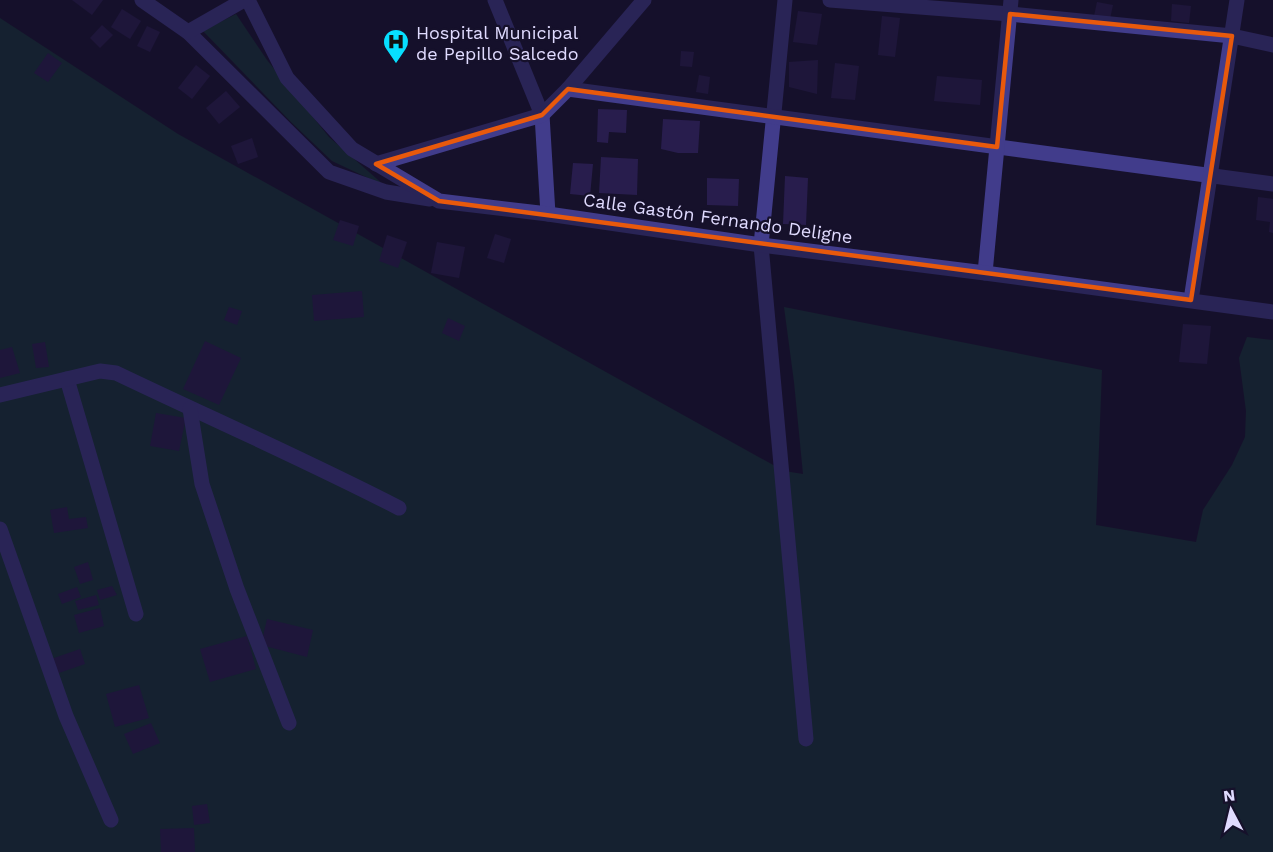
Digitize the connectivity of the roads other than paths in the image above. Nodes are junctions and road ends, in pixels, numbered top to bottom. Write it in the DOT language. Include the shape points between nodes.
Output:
graph roads {
  1 [pos="142,0"];
  2 [pos="246,0"];
  3 [pos="495,0"];
  4 [pos="644,0"];
  5 [pos="785,0"];
  6 [pos="830,0"];
  7 [pos="1237,0"];
  8 [pos="1011,7"];
  9 [pos="188,33"];
  10 [pos="1232,36"];
  11 [pos="1273,45"];
  12 [pos="568,89"];
  13 [pos="542,115"];
  14 [pos="774,117"];
  15 [pos="997,147"];
  16 [pos="376,164"];
  17 [pos="1210,176"];
  18 [pos="1273,184"];
  19 [pos="439,201"];
  20 [pos="548,213"];
  21 [pos="761,245"];
  22 [pos="985,273"];
  23 [pos="1191,300"];
  24 [pos="1273,312"];
  25 [pos="67,379"];
  26 [pos="0,395"];
  27 [pos="190,409"];
  28 [pos="399,508"];
  29 [pos="0,529"];
  30 [pos="136,614"];
  31 [pos="290,723"];
  32 [pos="806,739"];
  33 [pos="111,820"];
  1 -- 9 [label="street"];
  2 -- 9 [label="street"];
  2 -- 16 [label="street, Calle Gastón Fernando Deligne" via="287,78 352,149"];
  3 -- 13 [label="street"];
  4 -- 12 [label="street"];
  5 -- 14 [label="street"];
  6 -- 8 [label="street"];
  7 -- 10 [label="street"];
  8 -- 10 [label="street"];
  8 -- 15 [label="street"];
  9 -- 19 [label="street" via="329,172 386,192"];
  10 -- 11 [label="street"];
  10 -- 17 [label="street"];
  12 -- 13 [label="street"];
  12 -- 14 [label="street"];
  13 -- 16 [label="street"];
  13 -- 20 [label="street"];
  14 -- 15 [label="street"];
  14 -- 21 [label="street"];
  15 -- 17 [label="street"];
  15 -- 22 [label="street"];
  16 -- 19 [label="street, Calle Gastón Fernando Deligne"];
  17 -- 18 [label="street"];
  17 -- 23 [label="street"];
  19 -- 20 [label="street, Calle Gastón Fernando Deligne"];
  20 -- 21 [label="street, Calle Gastón Fernando Deligne"];
  21 -- 22 [label="street, Calle Gastón Fernando Deligne"];
  21 -- 32 [label="street"];
  22 -- 23 [label="street, Calle Gastón Fernando Deligne"];
  23 -- 24 [label="street, Calle Gastón Fernando Deligne"];
  25 -- 26 [label="street"];
  25 -- 27 [label="street" via="100,371 116,373"];
  25 -- 30 [label="street"];
  27 -- 28 [label="street"];
  27 -- 31 [label="street" via="202,484 237,589"];
  29 -- 33 [label="street" via="66,716"];
}
